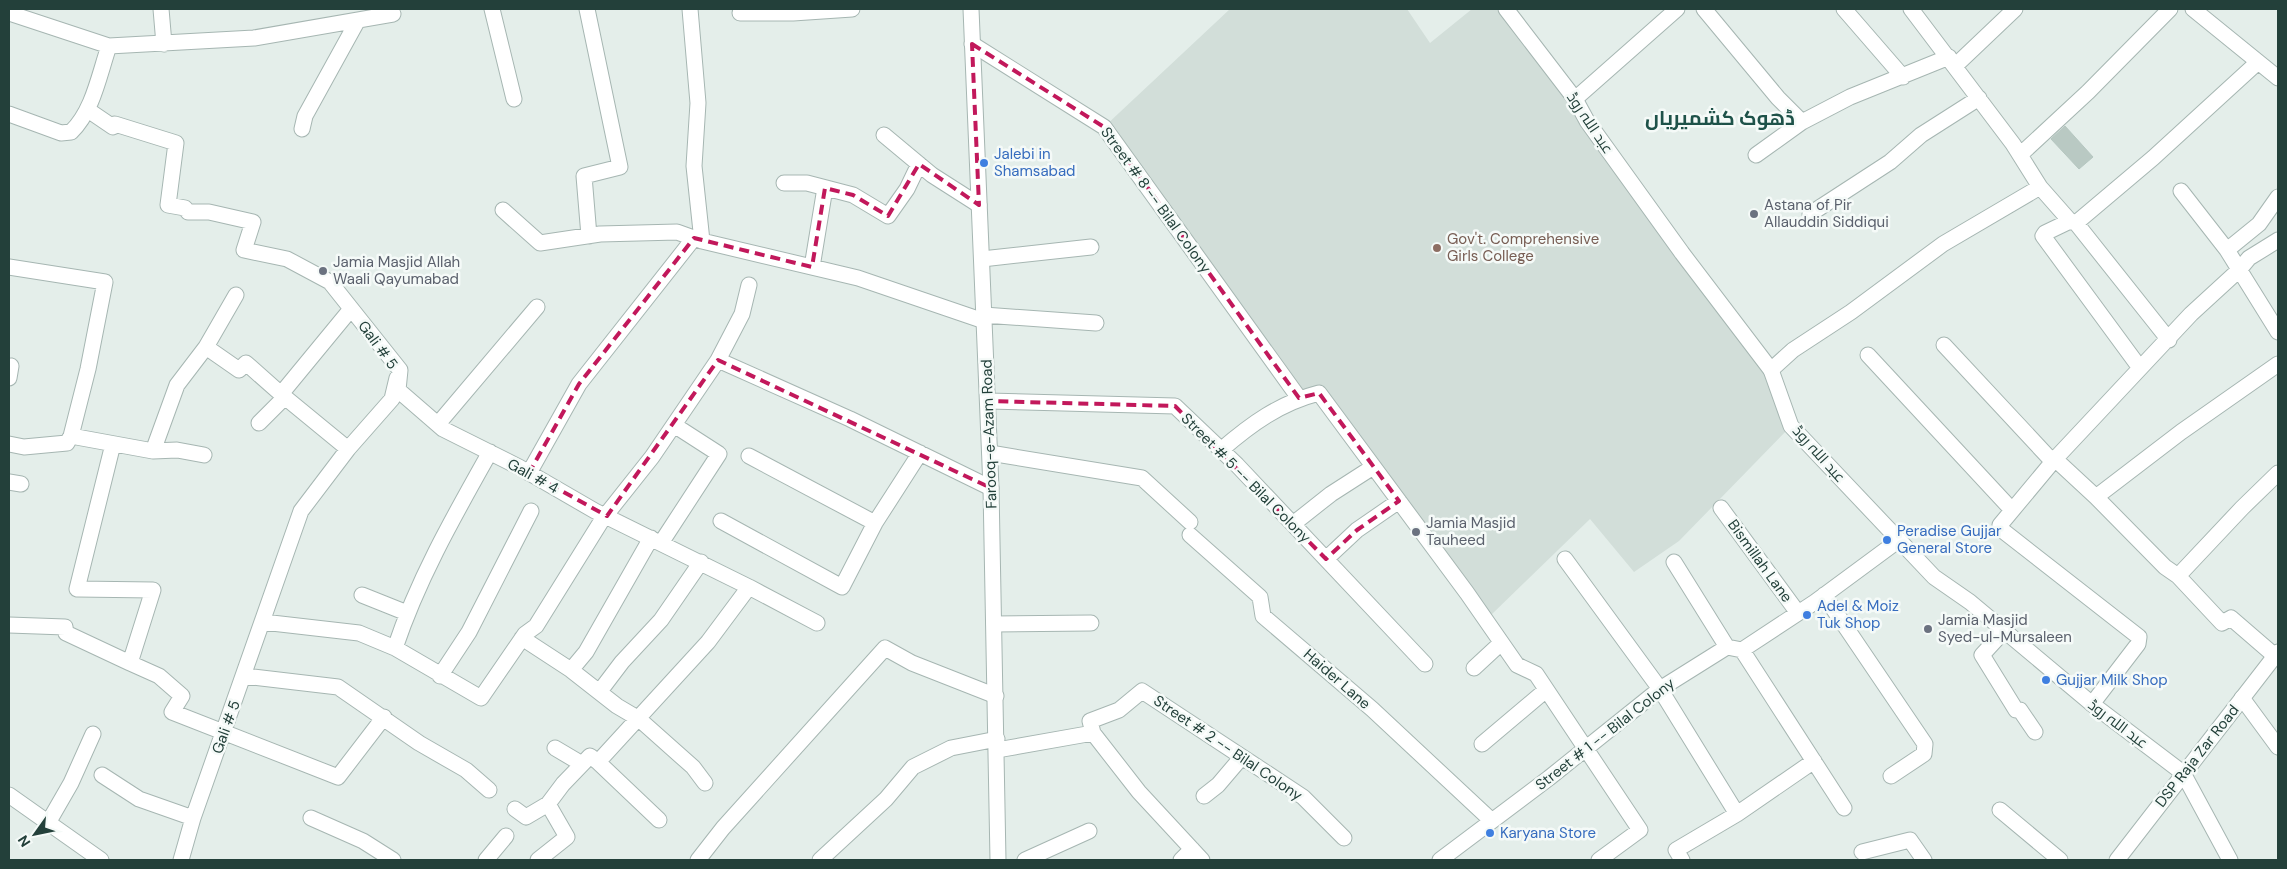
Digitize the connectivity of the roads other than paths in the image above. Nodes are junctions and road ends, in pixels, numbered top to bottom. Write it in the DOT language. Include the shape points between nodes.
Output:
graph roads {
  1 [pos="161,9"];
  2 [pos="492,9"];
  3 [pos="587,9"];
  4 [pos="690,9"];
  5 [pos="852,9"];
  6 [pos="971,9"];
  7 [pos="1506,9"];
  8 [pos="1676,9"];
  9 [pos="1704,9"];
  10 [pos="1844,9"];
  11 [pos="1911,9"];
  12 [pos="2015,9"];
  13 [pos="2170,9"];
  14 [pos="2193,9"];
  15 [pos="9,13"];
  16 [pos="740,13"];
  17 [pos="393,14"];
  18 [pos="358,20"];
  19 [pos="164,44"];
  20 [pos="972,44"];
  21 [pos="109,46"];
  22 [pos="1952,62"];
  23 [pos="2258,62"];
  24 [pos="2277,74"];
  25 [pos="1903,77"];
  26 [pos="1979,98"];
  27 [pos="514,99"];
  28 [pos="1575,99"];
  29 [pos="88,110"];
  30 [pos="9,114"];
  31 [pos="1802,122"];
  32 [pos="302,129"];
  33 [pos="884,134"];
  34 [pos="1756,155"];
  35 [pos="2020,155"];
  36 [pos="918,164"];
  37 [pos="784,183"];
  38 [pos="2040,187"];
  39 [pos="825,188"];
  40 [pos="2181,191"];
  41 [pos="2278,197"];
  42 [pos="979,205"];
  43 [pos="503,210"];
  44 [pos="1810,214"];
  45 [pos="2073,222"];
  46 [pos="589,236"];
  47 [pos="698,239"];
  48 [pos="2278,240"];
  49 [pos="1091,247"];
  50 [pos="2227,250"];
  51 [pos="982,259"];
  52 [pos="9,267"];
  53 [pos="812,267"];
  54 [pos="2240,270"];
  55 [pos="749,285"];
  56 [pos="236,295"];
  57 [pos="537,307"];
  58 [pos="351,309"];
  59 [pos="984,318"];
  60 [pos="1096,323"];
  61 [pos="2278,332"];
  62 [pos="2169,340"];
  63 [pos="1944,345"];
  64 [pos="206,347"];
  65 [pos="1868,355"];
  66 [pos="718,360"];
  67 [pos="2278,364"];
  68 [pos="2140,368"];
  69 [pos="400,370"];
  70 [pos="1771,370"];
  71 [pos="283,396"];
  72 [pos="1300,398"];
  73 [pos="988,401"];
  74 [pos="259,423"];
  75 [pos="438,424"];
  76 [pos="674,425"];
  77 [pos="71,436"];
  78 [pos="9,444"];
  79 [pos="113,444"];
  80 [pos="348,449"];
  81 [pos="1221,450"];
  82 [pos="153,451"];
  83 [pos="490,452"];
  84 [pos="990,452"];
  85 [pos="920,453"];
  86 [pos="204,455"];
  87 [pos="749,456"];
  88 [pos="2054,460"];
  89 [pos="1373,467"];
  90 [pos="529,473"];
  91 [pos="2278,473"];
  92 [pos="991,488"];
  93 [pos="2096,497"];
  94 [pos="1398,501"];
  95 [pos="1721,508"];
  96 [pos="2012,510"];
  97 [pos="532,511"];
  98 [pos="607,516"];
  99 [pos="721,521"];
  100 [pos="875,523"];
  101 [pos="1293,524"];
  102 [pos="1899,540"];
  103 [pos="656,541"];
  104 [pos="1565,559"];
  105 [pos="697,560"];
  106 [pos="1326,560"];
  107 [pos="1674,562"];
  108 [pos="2178,576"];
  109 [pos="749,587"];
  110 [pos="362,595"];
  111 [pos="1824,595"];
  112 [pos="407,613"];
  113 [pos="1798,613"];
  114 [pos="263,622"];
  115 [pos="818,622"];
  116 [pos="1091,623"];
  117 [pos="994,624"];
  118 [pos="9,626"];
  119 [pos="2004,630"];
  120 [pos="522,638"];
  121 [pos="1501,642"];
  122 [pos="395,648"];
  123 [pos="1735,649"];
  124 [pos="2276,654"];
  125 [pos="130,663"];
  126 [pos="1425,664"];
  127 [pos="1474,668"];
  128 [pos="571,670"];
  129 [pos="244,676"];
  130 [pos="440,676"];
  131 [pos="1660,689"];
  132 [pos="1546,690"];
  133 [pos="600,691"];
  134 [pos="996,696"];
  135 [pos="2242,698"];
  136 [pos="2092,704"];
  137 [pos="384,717"];
  138 [pos="639,719"];
  139 [pos="2035,732"];
  140 [pos="224,733"];
  141 [pos="1093,733"];
  142 [pos="93,734"];
  143 [pos="997,744"];
  144 [pos="1482,744"];
  145 [pos="2278,747"];
  146 [pos="555,748"];
  147 [pos="1585,748"];
  148 [pos="1242,758"];
  149 [pos="1814,761"];
  150 [pos="598,762"];
  151 [pos="582,764"];
  152 [pos="2183,773"];
  153 [pos="102,775"];
  154 [pos="1891,776"];
  155 [pos="705,783"];
  156 [pos="489,790"];
  157 [pos="9,795"];
  158 [pos="1204,796"];
  159 [pos="548,804"];
  160 [pos="1844,808"];
  161 [pos="515,809"];
  162 [pos="2000,810"];
  163 [pos="1737,814"];
  164 [pos="193,818"];
  165 [pos="311,818"];
  166 [pos="660,820"];
  167 [pos="1492,821"];
  168 [pos="48,823"];
  169 [pos="1089,831"];
  170 [pos="506,836"];
  171 [pos="1344,838"];
  172 [pos="1862,852"];
  173 [pos="1197,855"];
  174 [pos="101,860"];
  175 [pos="181,860"];
  176 [pos="393,860"];
  177 [pos="486,860"];
  178 [pos="538,860"];
  179 [pos="698,860"];
  180 [pos="820,860"];
  181 [pos="998,860"];
  182 [pos="1025,860"];
  183 [pos="1181,860"];
  184 [pos="1440,860"];
  185 [pos="1599,860"];
  186 [pos="1682,860"];
  187 [pos="1924,860"];
  188 [pos="2060,860"];
  189 [pos="2117,860"];
  190 [pos="2230,860"];
  1 -- 19 [label="street"];
  2 -- 27 [label="street"];
  3 -- 46 [label="street" via="620,167 584,176"];
  4 -- 47 [label="street" via="698,103 694,166"];
  5 -- 16 [label="street"];
  6 -- 20 [label="street, Farooq-e-Azam Road"];
  7 -- 28 [label="street, عبد اللہ روڈ"];
  8 -- 28 [label="street"];
  9 -- 31 [label="street"];
  10 -- 25 [label="street"];
  11 -- 22 [label="street"];
  12 -- 22 [label="street"];
  13 -- 35 [label="street"];
  14 -- 23 [label="street"];
  15 -- 21 [label="street"];
  17 -- 18 [label="street"];
  18 -- 19 [label="street" via="254,38"];
  18 -- 32 [label="street" via="305,116"];
  19 -- 21 [label="street"];
  20 -- 42 [label="street, Farooq-e-Azam Road"];
  20 -- 72 [label="street, Street # 8 -- Bilal Colony" via="1104,127"];
  21 -- 29 [label="street"];
  22 -- 25 [label="street"];
  22 -- 26 [label="street"];
  23 -- 24 [label="street"];
  23 -- 45 [label="street" via="2152,158"];
  25 -- 31 [label="street" via="1850,97"];
  26 -- 35 [label="street"];
  26 -- 44 [label="street"];
  28 -- 70 [label="street, عبد اللہ روڈ" via="1677,245"];
  29 -- 30 [label="street" via="71,132 61,132"];
  29 -- 58 [label="street, Gali # 5" via="112,126 115,124 176,143 168,205 185,208 188,212 209,212 253,222 244,250 287,259 307,268 330,282"];
  31 -- 34 [label="street"];
  33 -- 36 [label="street"];
  35 -- 38 [label="street"];
  36 -- 39 [label="street" via="907,189 888,216 853,195"];
  36 -- 42 [label="street"];
  37 -- 39 [label="street" via="807,183"];
  38 -- 45 [label="street"];
  38 -- 70 [label="street" via="1943,244 1793,350"];
  39 -- 53 [label="street"];
  40 -- 50 [label="street"];
  41 -- 50 [label="street" via="2259,224"];
  42 -- 51 [label="street, Farooq-e-Azam Road"];
  43 -- 46 [label="street" via="540,243"];
  45 -- 62 [label="street"];
  45 -- 68 [label="street" via="2043,236"];
  46 -- 47 [label="street" via="678,232"];
  47 -- 53 [label="street"];
  47 -- 90 [label="street" via="579,384"];
  48 -- 54 [label="street" via="2251,256"];
  49 -- 51 [label="street"];
  50 -- 54 [label="street"];
  51 -- 59 [label="street, Farooq-e-Azam Road"];
  52 -- 77 [label="street" via="105,282"];
  53 -- 59 [label="street" via="858,278"];
  54 -- 61 [label="street"];
  54 -- 62 [label="street" via="2191,314"];
  55 -- 66 [label="street" via="742,314"];
  56 -- 64 [label="street"];
  57 -- 75 [label="street"];
  58 -- 69 [label="street, Gali # 5"];
  58 -- 71 [label="street"];
  59 -- 60 [label="street"];
  59 -- 73 [label="street, Farooq-e-Azam Road"];
  62 -- 68 [label="street"];
  63 -- 88 [label="street"];
  64 -- 71 [label="street" via="239,370 246,363"];
  64 -- 82 [label="street" via="177,385"];
  65 -- 96 [label="street"];
  66 -- 76 [label="street"];
  66 -- 85 [label="street"];
  67 -- 93 [label="street"];
  68 -- 88 [label="street"];
  69 -- 75 [label="street, Gali # 4" via="398,390"];
  69 -- 80 [label="street, Gali # 5" via="392,399"];
  70 -- 102 [label="street, عبد اللہ روڈ" via="1791,426"];
  71 -- 74 [label="street"];
  71 -- 80 [label="street"];
  72 -- 81 [label="street" via="1250,424"];
  72 -- 89 [label="street" via="1319,393"];
  73 -- 81 [label="street, Street # 5 -- Bilal Colony" via="1175,406"];
  73 -- 84 [label="street, Farooq-e-Azam Road"];
  75 -- 83 [label="street, Gali # 4"];
  76 -- 98 [label="street"];
  76 -- 103 [label="street" via="719,454"];
  77 -- 78 [label="street" via="67,443 24,447"];
  77 -- 79 [label="street"];
  79 -- 82 [label="street"];
  79 -- 125 [label="street" via="77,589 153,590"];
  80 -- 114 [label="street, Gali # 5" via="301,511"];
  81 -- 101 [label="street, Street # 5 -- Bilal Colony"];
  82 -- 86 [label="street" via="177,450"];
  83 -- 90 [label="street, Gali # 4"];
  83 -- 112 [label="street" via="445,533"];
  84 -- 92 [label="street, Farooq-e-Azam Road"];
  84 -- 167 [label="street, Haider Lane" via="1142,478 1260,597 1263,616 1379,715"];
  85 -- 92 [label="street"];
  85 -- 100 [label="street"];
  87 -- 100 [label="street"];
  88 -- 93 [label="street"];
  88 -- 96 [label="street"];
  89 -- 94 [label="street"];
  89 -- 101 [label="street"];
  90 -- 98 [label="street, Gali # 4"];
  91 -- 108 [label="street"];
  92 -- 117 [label="street, Farooq-e-Azam Road"];
  93 -- 108 [label="street" via="2165,567"];
  94 -- 106 [label="street" via="1357,530"];
  94 -- 121 [label="street"];
  95 -- 113 [label="street, Bismillah Lane"];
  96 -- 136 [label="street" via="2000,525 2002,530 2140,637"];
  97 -- 130 [label="street" via="470,632"];
  98 -- 103 [label="street, Gali # 4"];
  98 -- 120 [label="street" via="536,626"];
  99 -- 100 [label="street" via="842,587"];
  101 -- 106 [label="street, Street # 5 -- Bilal Colony"];
  102 -- 111 [label="street, Street # 1 -- Bilal Colony"];
  102 -- 119 [label="street, عبد اللہ روڈ" via="1934,577"];
  103 -- 105 [label="street, Gali # 4"];
  103 -- 128 [label="street" via="586,652"];
  104 -- 131 [label="street"];
  105 -- 109 [label="street, Gali # 4"];
  105 -- 133 [label="street" via="661,620"];
  106 -- 126 [label="street, Street # 5 -- Bilal Colony"];
  107 -- 123 [label="street"];
  108 -- 124 [label="street" via="2222,623 2231,618"];
  109 -- 115 [label="street, Gali # 4"];
  109 -- 138 [label="street" via="708,642"];
  110 -- 112 [label="street"];
  111 -- 113 [label="street, Street # 1 -- Bilal Colony"];
  111 -- 154 [label="street" via="1925,744 1924,754"];
  112 -- 122 [label="street"];
  113 -- 123 [label="street, Street # 1 -- Bilal Colony"];
  114 -- 122 [label="street" via="359,633"];
  114 -- 129 [label="street, Gali # 5"];
  116 -- 117 [label="street"];
  117 -- 134 [label="street, Farooq-e-Azam Road"];
  118 -- 125 [label="street" via="65,626 66,633"];
  119 -- 136 [label="street, عبد اللہ روڈ"];
  119 -- 139 [label="street" via="1982,655 2016,710 2020,710"];
  120 -- 128 [label="street"];
  120 -- 130 [label="street" via="480,698"];
  121 -- 127 [label="street"];
  121 -- 132 [label="street" via="1517,666 1536,674"];
  122 -- 130 [label="street"];
  123 -- 131 [label="street, Street # 1 -- Bilal Colony"];
  123 -- 149 [label="street"];
  124 -- 135 [label="street, DSP Raja Zar Road"];
  125 -- 140 [label="street" via="159,676 182,696 172,712"];
  128 -- 133 [label="street"];
  129 -- 137 [label="street" via="338,687"];
  129 -- 140 [label="street, Gali # 5"];
  131 -- 147 [label="street, Street # 1 -- Bilal Colony"];
  131 -- 163 [label="street"];
  132 -- 144 [label="street"];
  132 -- 147 [label="street"];
  133 -- 138 [label="street"];
  134 -- 143 [label="street, Farooq-e-Azam Road"];
  134 -- 179 [label="street" via="912,663 885,648"];
  135 -- 145 [label="street"];
  135 -- 152 [label="street, DSP Raja Zar Road"];
  136 -- 152 [label="street, عبد اللہ روڈ"];
  137 -- 140 [label="street" via="338,777"];
  137 -- 156 [label="street" via="419,743 466,770"];
  138 -- 150 [label="street"];
  138 -- 155 [label="street" via="693,766"];
  140 -- 164 [label="street, Gali # 5"];
  141 -- 143 [label="street"];
  141 -- 148 [label="street, Street # 2 -- Bilal Colony" via="1090,721 1119,710 1142,691"];
  141 -- 173 [label="street" via="1139,792"];
  142 -- 168 [label="street"];
  143 -- 180 [label="street" via="951,748 914,767 886,799"];
  143 -- 181 [label="street, Farooq-e-Azam Road"];
  146 -- 151 [label="street"];
  147 -- 167 [label="street, Street # 1 -- Bilal Colony"];
  147 -- 185 [label="street" via="1640,830"];
  148 -- 158 [label="street"];
  148 -- 171 [label="street, Street # 2 -- Bilal Colony" via="1303,797"];
  149 -- 160 [label="street"];
  149 -- 163 [label="street"];
  150 -- 151 [label="street" via="590,756"];
  150 -- 166 [label="street"];
  151 -- 159 [label="street"];
  152 -- 189 [label="street, DSP Raja Zar Road"];
  152 -- 190 [label="street"];
  153 -- 164 [label="street" via="139,799"];
  157 -- 168 [label="street"];
  159 -- 161 [label="street" via="526,817"];
  159 -- 178 [label="street" via="567,838"];
  162 -- 188 [label="street"];
  163 -- 186 [label="street" via="1676,850"];
  164 -- 175 [label="street, Gali # 5"];
  165 -- 176 [label="street" via="363,841"];
  167 -- 184 [label="street, Street # 1 -- Bilal Colony"];
  168 -- 174 [label="street"];
  169 -- 182 [label="street"];
  170 -- 177 [label="street"];
  172 -- 187 [label="street" via="1910,840"];
  173 -- 183 [label="street"];
}
